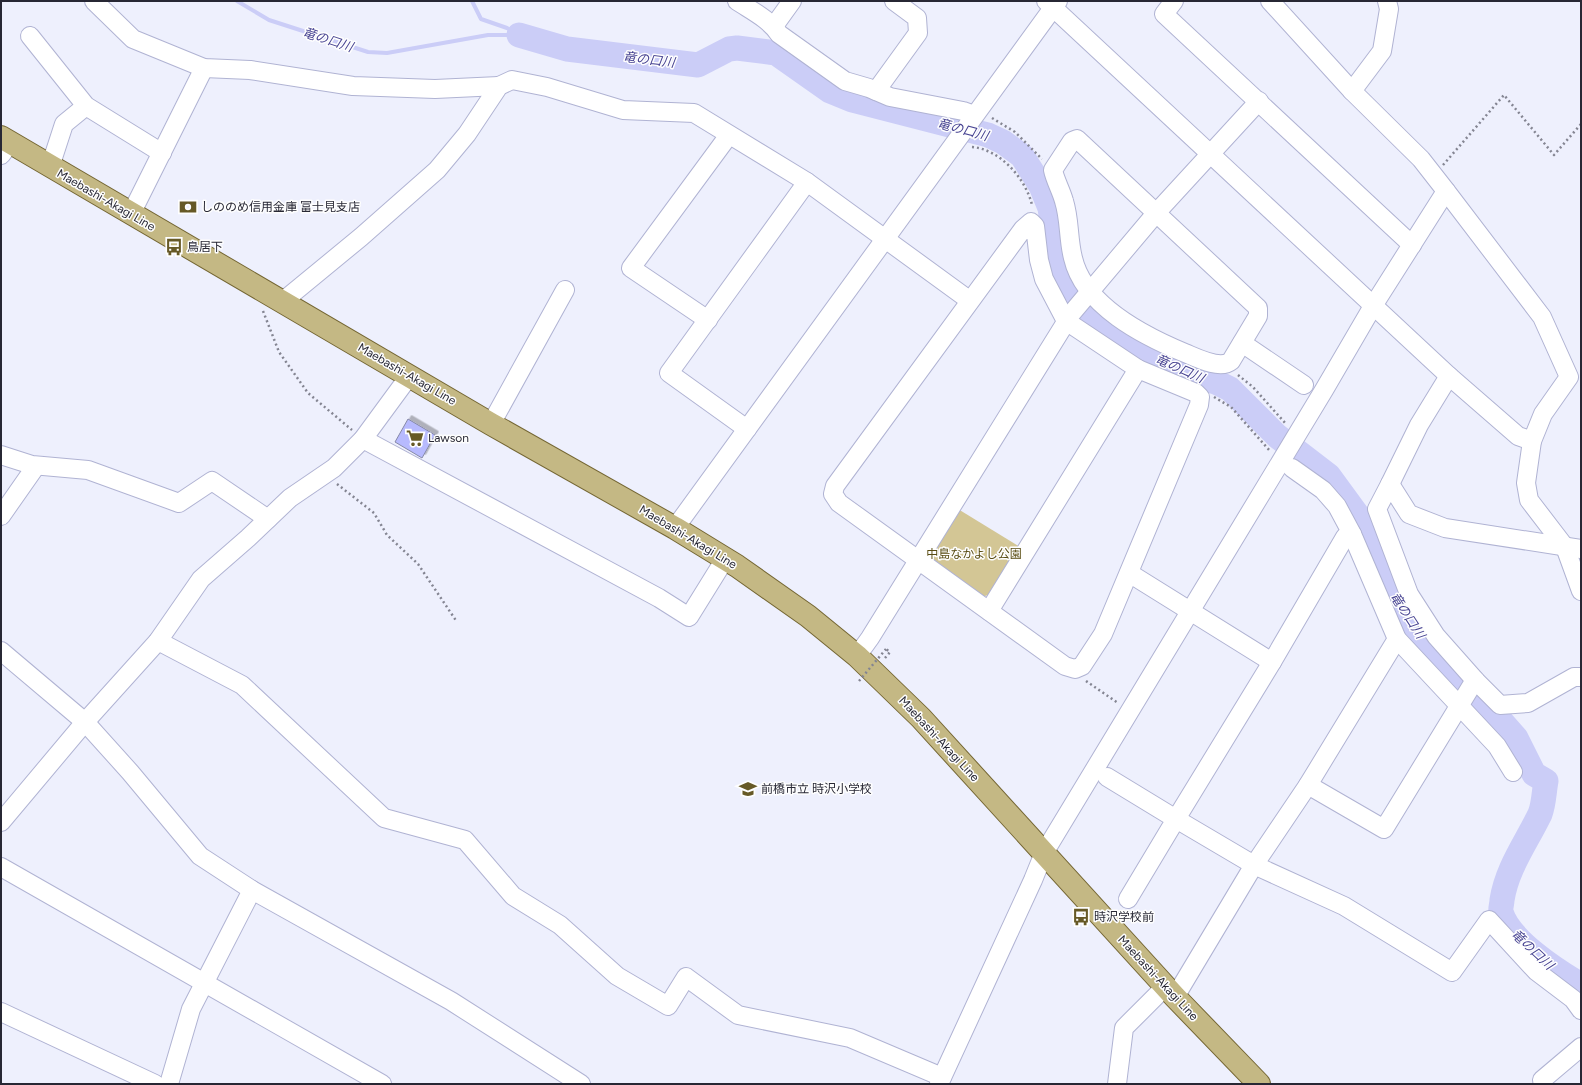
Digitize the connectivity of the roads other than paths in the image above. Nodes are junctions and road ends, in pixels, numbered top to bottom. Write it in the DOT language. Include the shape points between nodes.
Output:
graph roads {
  1 [pos="94,1"];
  2 [pos="738,1"];
  3 [pos="792,1"];
  4 [pos="894,1"];
  5 [pos="1174,1"];
  6 [pos="1270,1"];
  7 [pos="1387,1"];
  8 [pos="1052,3"];
  9 [pos="774,26"];
  10 [pos="30,36"];
  11 [pos="204,68"];
  12 [pos="499,86"];
  13 [pos="876,91"];
  14 [pos="1352,91"];
  15 [pos="1259,101"];
  16 [pos="86,106"];
  17 [pos="979,116"];
  18 [pos="729,135"];
  19 [pos="4,145"];
  20 [pos="162,153"];
  21 [pos="1210,154"];
  22 [pos="50,167"];
  23 [pos="807,182"];
  24 [pos="1446,190"];
  25 [pos="1157,212"];
  26 [pos="131,214"];
  27 [pos="885,239"];
  28 [pos="1412,245"];
  29 [pos="565,290"];
  30 [pos="1089,293"];
  31 [pos="969,300"];
  32 [pos="282,302"];
  33 [pos="1373,306"];
  34 [pos="1068,317"];
  35 [pos="708,320"];
  36 [pos="1242,342"];
  37 [pos="1138,369"];
  38 [pos="410,376"];
  39 [pos="1449,376"];
  40 [pos="1304,385"];
  41 [pos="491,424"];
  42 [pos="746,429"];
  43 [pos="363,439"];
  44 [pos="1532,440"];
  45 [pos="1,455"];
  46 [pos="1284,458"];
  47 [pos="36,466"];
  48 [pos="1390,484"];
  49 [pos="1,516"];
  50 [pos="268,519"];
  51 [pos="675,528"];
  52 [pos="1352,534"];
  53 [pos="1573,548"];
  54 [pos="725,559"];
  55 [pos="919,560"];
  56 [pos="1129,573"];
  57 [pos="1581,591"];
  58 [pos="1190,609"];
  59 [pos="989,611"];
  60 [pos="1397,639"];
  61 [pos="158,641"];
  62 [pos="1,650"];
  63 [pos="856,656"];
  64 [pos="1272,662"];
  65 [pos="1581,677"];
  66 [pos="1475,681"];
  67 [pos="1461,705"];
  68 [pos="85,722"];
  69 [pos="1513,772"];
  70 [pos="1107,778"];
  71 [pos="1308,785"];
  72 [pos="1176,819"];
  73 [pos="1,822"];
  74 [pos="1044,853"];
  75 [pos="1254,865"];
  76 [pos="1,867"];
  77 [pos="252,890"];
  78 [pos="1128,899"];
  79 [pos="204,983"];
  80 [pos="1170,991"];
  81 [pos="1581,1010"];
  82 [pos="1,1012"];
  83 [pos="1581,1047"];
  84 [pos="940,1080"];
  85 [pos="1542,1080"];
  86 [pos="155,1084"];
  87 [pos="169,1084"];
  88 [pos="382,1084"];
  89 [pos="581,1084"];
  90 [pos="1117,1084"];
  91 [pos="1259,1084"];
  1 -- 11 [label="street" via="133,39"];
  2 -- 9 [label="street"];
  3 -- 9 [label="street"];
  4 -- 13 [label="street" via="917,18 918,33"];
  5 -- 15 [label="street" via="1164,14"];
  6 -- 14 [label="street"];
  7 -- 14 [label="street" via="1389,9 1382,51"];
  8 -- 17 [label="street"];
  8 -- 21 [label="street"];
  9 -- 13 [label="street" via="779,34 845,81"];
  10 -- 16 [label="street"];
  11 -- 12 [label="street" via="250,70 353,86 435,89"];
  11 -- 20 [label="street"];
  12 -- 18 [label="street" via="512,80 547,87 623,110 694,113"];
  12 -- 32 [label="street" via="467,134 437,170"];
  13 -- 17 [label="street" via="890,97"];
  14 -- 24 [label="street" via="1421,159"];
  15 -- 21 [label="street"];
  15 -- 28 [label="street"];
  16 -- 20 [label="street"];
  16 -- 22 [label="street" via="64,124"];
  17 -- 27 [label="street" via="962,142"];
  18 -- 23 [label="street"];
  18 -- 35 [label="street" via="631,268"];
  19 -- 22 [label="main road, Maebashi-Akagi Line"];
  20 -- 26 [label="street"];
  21 -- 25 [label="street"];
  21 -- 33 [label="street"];
  22 -- 26 [label="main road, Maebashi-Akagi Line"];
  23 -- 27 [label="street"];
  23 -- 35 [label="street"];
  24 -- 28 [label="street"];
  24 -- 44 [label="street" via="1542,317 1569,377 1543,414"];
  25 -- 30 [label="street"];
  25 -- 30 [label="street" via="1081,142 1077,139 1072,142 1053,170 1064,201 1073,258"];
  25 -- 36 [label="street" via="1258,308 1258,316"];
  26 -- 32 [label="main road, Maebashi-Akagi Line"];
  27 -- 31 [label="street"];
  27 -- 42 [label="street"];
  28 -- 33 [label="street"];
  29 -- 41 [label="street"];
  30 -- 34 [label="street"];
  30 -- 36 [label="street" via="1136,330 1188,354 1221,365 1231,361"];
  31 -- 34 [label="street" via="1031,222 1035,226 1044,279"];
  31 -- 55 [label="street" via="835,486 833,494 839,503"];
  32 -- 38 [label="main road, Maebashi-Akagi Line"];
  33 -- 39 [label="street"];
  33 -- 46 [label="street" via="1292,431"];
  34 -- 37 [label="street"];
  34 -- 55 [label="street"];
  35 -- 42 [label="street" via="669,373"];
  36 -- 40 [label="street"];
  37 -- 56 [label="street" via="1200,397 1199,405"];
  37 -- 59 [label="street"];
  38 -- 41 [label="main road, Maebashi-Akagi Line"];
  38 -- 43 [label="street"];
  39 -- 44 [label="street" via="1518,436"];
  39 -- 48 [label="street" via="1419,425"];
  41 -- 51 [label="main road, Maebashi-Akagi Line"];
  42 -- 51 [label="street"];
  43 -- 50 [label="street" via="334,468 290,498"];
  43 -- 54 [label="street" via="659,598 689,617"];
  44 -- 53 [label="street" via="1526,483 1529,500"];
  45 -- 47 [label="street"];
  46 -- 52 [label="street" via="1324,490 1337,506"];
  46 -- 58 [label="street"];
  47 -- 49 [label="street"];
  47 -- 50 [label="street" via="88,470 179,503 212,481"];
  48 -- 53 [label="street" via="1409,514 1445,528"];
  48 -- 66 [label="street" via="1377,509 1408,594 1436,636"];
  50 -- 61 [label="street" via="201,579"];
  51 -- 54 [label="main road, Maebashi-Akagi Line"];
  52 -- 60 [label="street"];
  52 -- 64 [label="street" via="1345,537"];
  53 -- 57 [label="street"];
  54 -- 63 [label="main road, Maebashi-Akagi Line" via="808,616"];
  55 -- 59 [label="street"];
  55 -- 63 [label="street"];
  56 -- 58 [label="street"];
  56 -- 59 [label="street" via="1102,634 1082,666 1075,669 1065,666"];
  58 -- 64 [label="street"];
  58 -- 74 [label="street"];
  60 -- 67 [label="street"];
  60 -- 71 [label="street"];
  61 -- 68 [label="street"];
  61 -- 84 [label="street" via="242,685 384,818 465,840 513,896 560,924 617,976 668,1006 686,977 738,1016 850,1038"];
  62 -- 68 [label="street"];
  63 -- 74 [label="main road, Maebashi-Akagi Line" via="921,718"];
  64 -- 72 [label="street"];
  65 -- 66 [label="street" via="1574,677 1528,703 1500,705"];
  66 -- 67 [label="street"];
  67 -- 69 [label="street" via="1497,746"];
  67 -- 71 [label="street" via="1384,830"];
  68 -- 73 [label="street"];
  68 -- 77 [label="street" via="200,856"];
  70 -- 72 [label="street"];
  71 -- 75 [label="street"];
  72 -- 75 [label="street"];
  72 -- 78 [label="street"];
  74 -- 80 [label="main road, Maebashi-Akagi Line"];
  74 -- 84 [label="street"];
  75 -- 80 [label="street"];
  75 -- 81 [label="street" via="1344,906 1452,972 1489,920 1536,971 1573,999"];
  76 -- 79 [label="street"];
  77 -- 79 [label="street"];
  77 -- 89 [label="street" via="451,1001"];
  79 -- 87 [label="street" via="191,1009"];
  79 -- 88 [label="street"];
  80 -- 90 [label="street" via="1124,1028"];
  80 -- 91 [label="main road, Maebashi-Akagi Line"];
  82 -- 86 [label="street"];
  83 -- 85 [label="street"];
}
